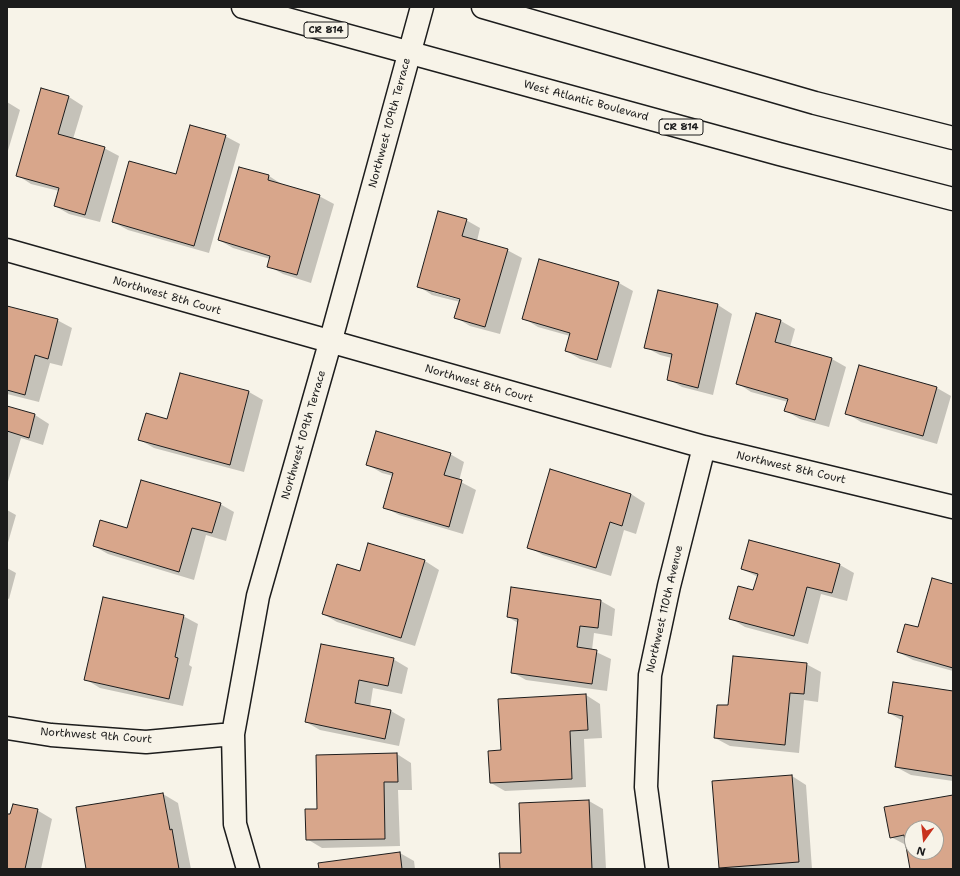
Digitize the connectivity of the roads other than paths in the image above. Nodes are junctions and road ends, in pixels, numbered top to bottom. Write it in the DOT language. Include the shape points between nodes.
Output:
graph roads {
  1 [pos="243,7"];
  2 [pos="422,7"];
  3 [pos="483,7"];
  4 [pos="409,53"];
  5 [pos="953,138"];
  6 [pos="953,199"];
  7 [pos="7,250"];
  8 [pos="330,343"];
  9 [pos="704,447"];
  10 [pos="953,507"];
  11 [pos="7,728"];
  12 [pos="233,734"];
  13 [pos="248,869"];
  14 [pos="657,869"];
  1 -- 4 [label="street, West Atlantic Boulevard / CR 814"];
  2 -- 4 [label="street, Northwest 109th Terrace"];
  3 -- 5 [label="street" via="815,103"];
  4 -- 6 [label="street, West Atlantic Boulevard / CR 814"];
  4 -- 8 [label="street, Northwest 109th Terrace"];
  7 -- 8 [label="street, Northwest 8th Court"];
  8 -- 9 [label="street, Northwest 8th Court"];
  8 -- 12 [label="street, Northwest 109th Terrace" via="258,596"];
  9 -- 10 [label="street, Northwest 8th Court"];
  9 -- 14 [label="street, Northwest 110th Avenue" via="669,586 650,675 646,787"];
  11 -- 12 [label="street, Northwest 9th Court" via="51,735 146,742"];
  12 -- 13 [label="street, Northwest 109th Terrace" via="235,824"];
}
